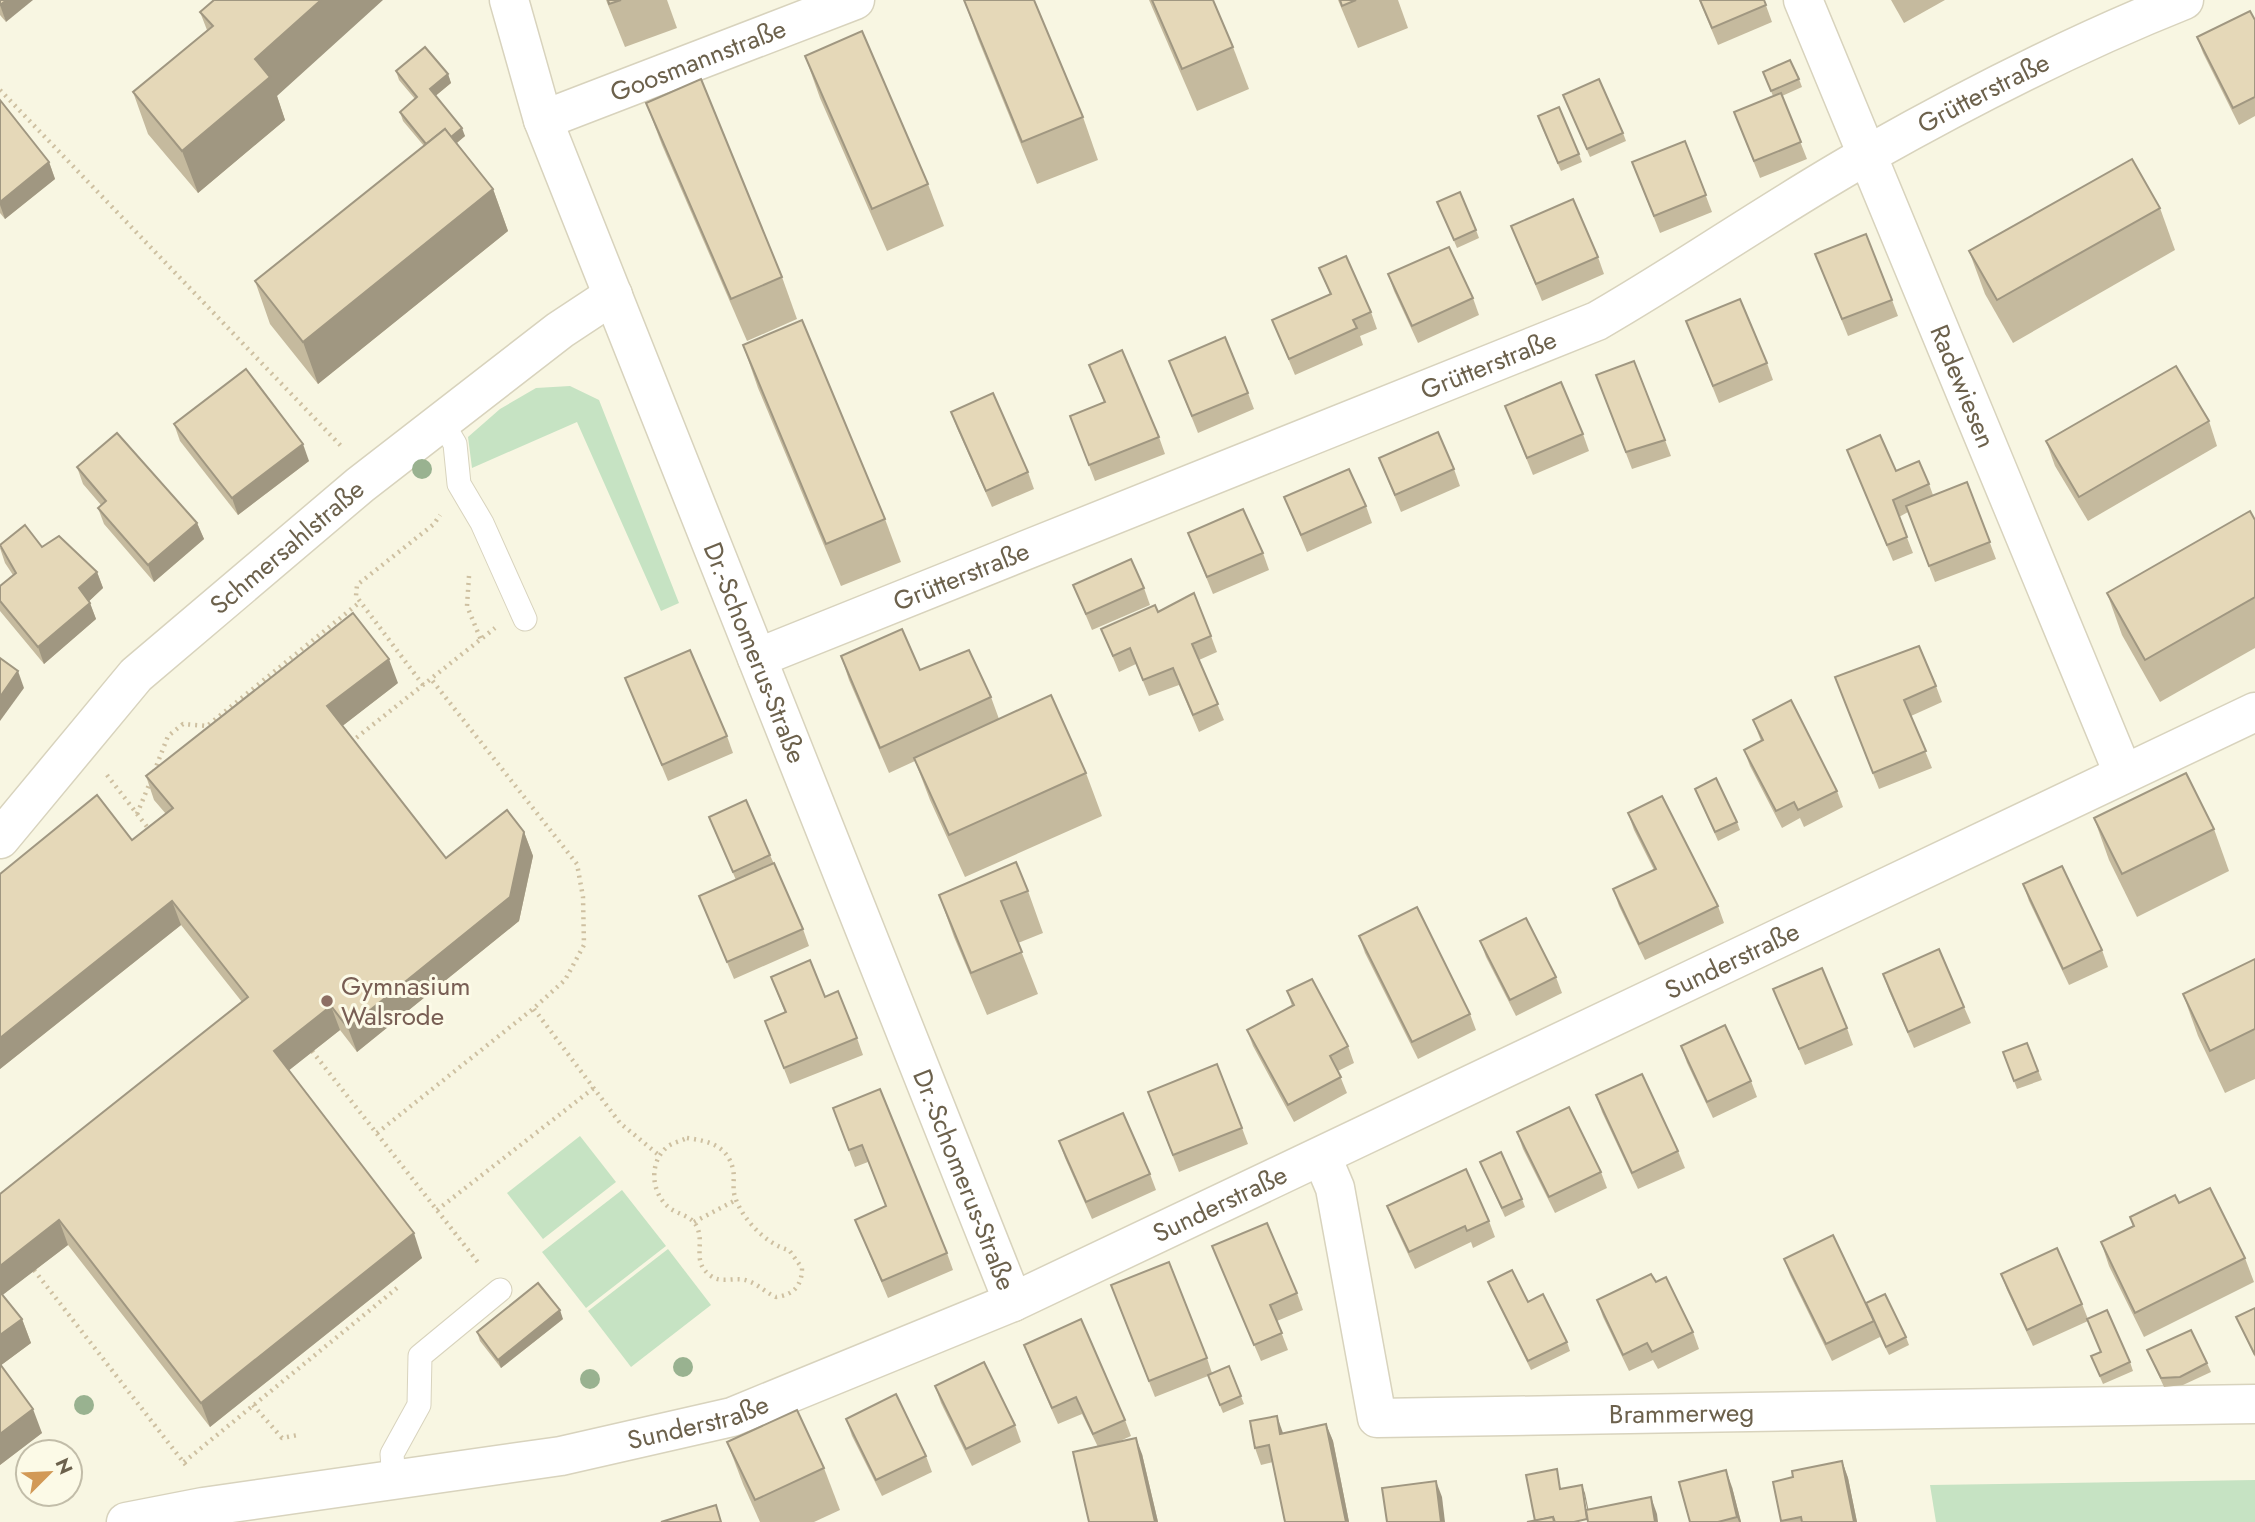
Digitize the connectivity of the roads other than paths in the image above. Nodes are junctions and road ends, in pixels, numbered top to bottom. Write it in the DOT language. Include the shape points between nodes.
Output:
graph roads {
  1 [pos="509,0"];
  2 [pos="855,0"];
  3 [pos="1803,0"];
  4 [pos="2184,0"];
  5 [pos="543,120"];
  6 [pos="1868,155"];
  7 [pos="612,295"];
  8 [pos="442,422"];
  9 [pos="523,614"];
  10 [pos="757,658"];
  11 [pos="2255,712"];
  12 [pos="2123,773"];
  13 [pos="0,839"];
  14 [pos="1322,1157"];
  15 [pos="500,1290"];
  16 [pos="1013,1302"];
  17 [pos="2255,1405"];
  18 [pos="394,1482"];
  19 [pos="126,1522"];
  1 -- 5 [label="street, Dr.-Schomerus-Straße"];
  2 -- 5 [label="street, Goosmannstraße"];
  3 -- 6 [label="street, Radewiesen"];
  4 -- 6 [label="street, Grütterstraße" via="2107,31"];
  5 -- 7 [label="street, Dr.-Schomerus-Straße"];
  6 -- 10 [label="street, Grütterstraße" via="1597,321"];
  6 -- 12 [label="street, Radewiesen"];
  7 -- 8 [label="street, Schmersahlstraße"];
  7 -- 10 [label="street, Dr.-Schomerus-Straße"];
  8 -- 9 [label="lane" via="455,444 459,484 487,532"];
  8 -- 13 [label="street, Schmersahlstraße" via="360,485 136,675"];
  10 -- 16 [label="street, Dr.-Schomerus-Straße"];
  11 -- 12 [label="street, Sunderstraße"];
  12 -- 14 [label="street, Sunderstraße"];
  14 -- 16 [label="street, Sunderstraße"];
  14 -- 17 [label="street, Brammerweg" via="1335,1188 1377,1418"];
  15 -- 18 [label="lane" via="420,1356 419,1405 392,1454"];
  16 -- 18 [label="street, Sunderstraße" via="732,1417 561,1456"];
  18 -- 19 [label="street, Sunderstraße"];
}
